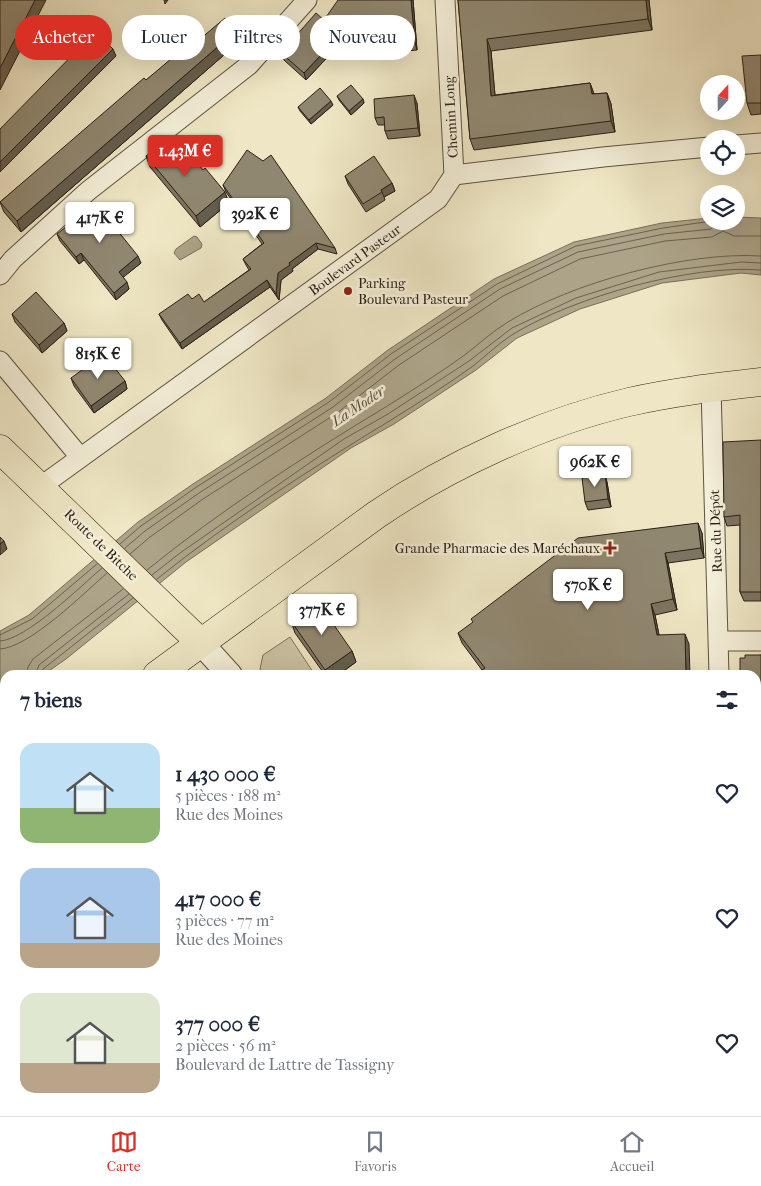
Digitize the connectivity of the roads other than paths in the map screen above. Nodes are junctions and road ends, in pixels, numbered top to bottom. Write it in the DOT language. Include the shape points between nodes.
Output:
graph roads {
  1 [pos="307,0"];
  2 [pos="444,0"];
  3 [pos="761,142"];
  4 [pos="745,144"];
  5 [pos="700,148"];
  6 [pos="454,175"];
  7 [pos="0,275"];
  8 [pos="0,361"];
  9 [pos="761,382"];
  10 [pos="711,388"];
  11 [pos="0,449"];
  12 [pos="80,458"];
  13 [pos="40,487"];
  14 [pos="761,640"];
  15 [pos="718,641"];
  16 [pos="201,643"];
  17 [pos="161,670"];
  18 [pos="225,670"];
  19 [pos="720,670"];
  1 -- 7 [label="street" via="249,65 88,191 13,259"];
  2 -- 6 [label="street, Chemin Long"];
  3 -- 4 [label="street"];
  5 -- 6 [label="street"];
  6 -- 12 [label="street, Boulevard Pasteur" via="438,199"];
  8 -- 12 [label="street"];
  9 -- 10 [label="main road"];
  10 -- 15 [label="street, Rue du Dépôt"];
  10 -- 16 [label="main road" via="629,402 580,416 472,459 413,490"];
  11 -- 13 [label="main road, Route de Bitche"];
  12 -- 13 [label="street, Boulevard Pasteur"];
  13 -- 16 [label="main road, Route de Bitche"];
  14 -- 15 [label="street"];
  15 -- 19 [label="street, Rue du Dépôt"];
  16 -- 17 [label="main road"];
  16 -- 18 [label="street"];
}
